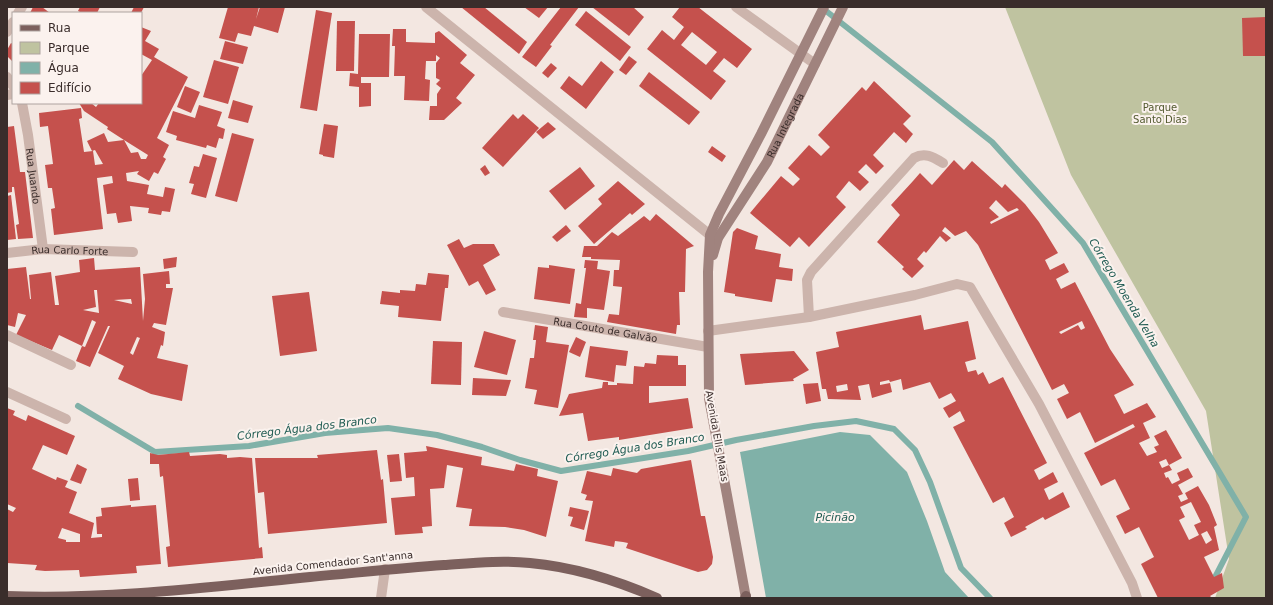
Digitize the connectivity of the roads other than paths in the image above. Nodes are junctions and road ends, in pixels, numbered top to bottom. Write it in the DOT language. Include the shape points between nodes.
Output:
graph roads {
  1 [pos="426,7"];
  2 [pos="736,7"];
  3 [pos="824,7"];
  4 [pos="843,7"];
  5 [pos="801,53"];
  6 [pos="815,64"];
  7 [pos="22,104"];
  8 [pos="943,163"];
  9 [pos="714,237"];
  10 [pos="43,249"];
  11 [pos="133,252"];
  12 [pos="7,253"];
  13 [pos="503,312"];
  14 [pos="809,317"];
  15 [pos="708,331"];
  16 [pos="7,334"];
  17 [pos="708,347"];
  18 [pos="71,365"];
  19 [pos="7,392"];
  20 [pos="66,419"];
  21 [pos="385,570"];
  22 [pos="7,596"];
  23 [pos="746,597"];
  24 [pos="381,598"];
  25 [pos="656,598"];
  26 [pos="1137,598"];
  1 -- 9 [label="street"];
  2 -- 5 [label="street"];
  3 -- 5 [label="main road, Rua Integrada"];
  4 -- 6 [label="main road, Rua Integrada"];
  5 -- 6 [label="street"];
  5 -- 9 [label="main road, Rua Integrada" via="719,214"];
  6 -- 9 [label="main road, Rua Integrada" via="767,162"];
  7 -- 10 [label="street, Rua Juando"];
  8 -- 14 [label="street" via="931,156 914,158 808,275"];
  9 -- 15 [label="main road, Avenida Ellis Maas" via="708,272"];
  10 -- 11 [label="street, Rua Carlo Forte"];
  10 -- 12 [label="street, Rua Carlo Forte"];
  13 -- 17 [label="street, Rua Couto de Galvão"];
  14 -- 15 [label="street"];
  14 -- 26 [label="street" via="957,284 970,286 1039,404 1132,583"];
  15 -- 17 [label="main road, Avenida Ellis Maas"];
  16 -- 18 [label="street"];
  17 -- 23 [label="main road, Avenida Ellis Maas" via="709,398"];
  19 -- 20 [label="street"];
  21 -- 22 [label="main road, Avenida Comendador Sant'anna" via="82,596"];
  21 -- 24 [label="street"];
  21 -- 25 [label="main road, Avenida Comendador Sant'anna" via="478,563 529,563 594,574"];
}
